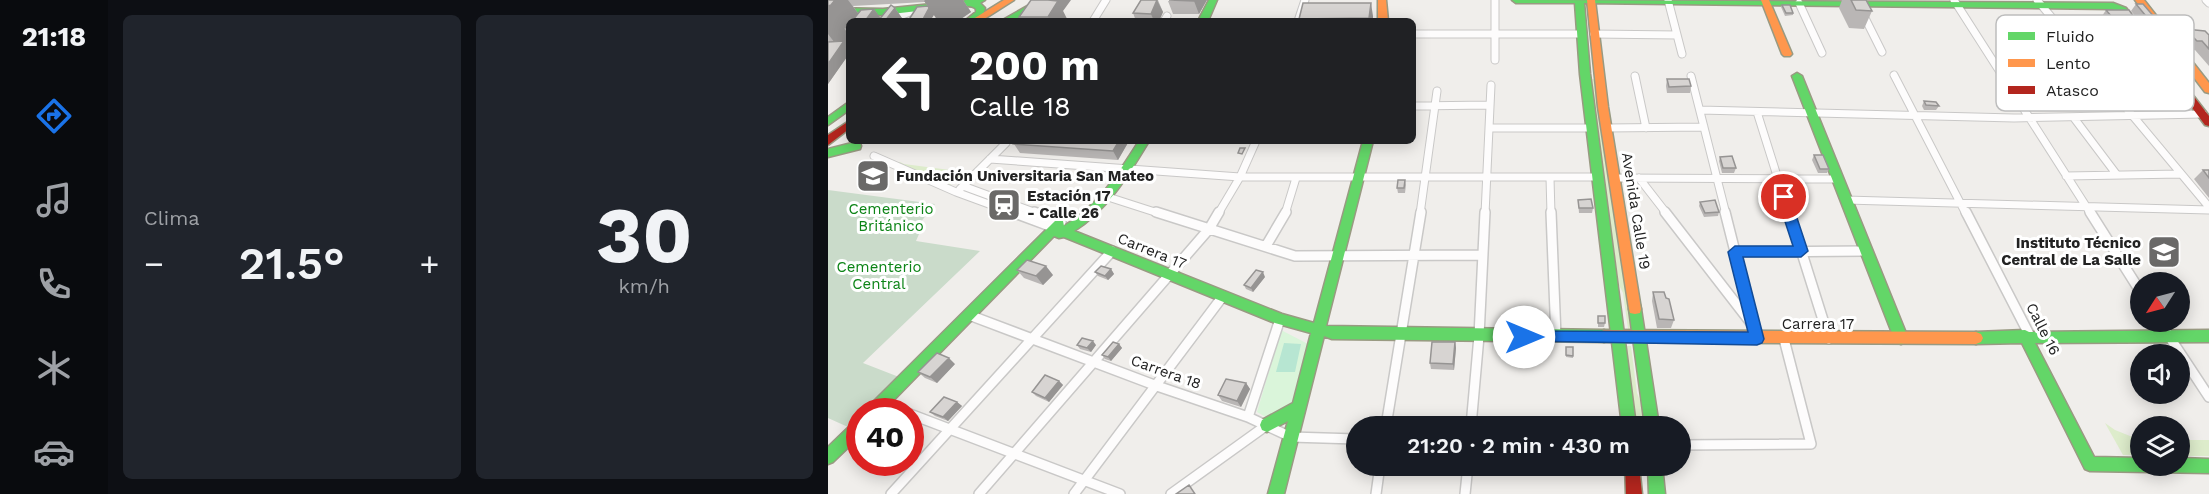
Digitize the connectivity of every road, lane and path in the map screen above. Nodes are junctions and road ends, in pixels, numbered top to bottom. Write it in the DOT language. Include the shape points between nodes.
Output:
graph roads {
  1 [pos="981,0"];
  2 [pos="1011,0"];
  3 [pos="1030,0"];
  4 [pos="1045,0"];
  5 [pos="1106,0"];
  6 [pos="1213,0"];
  7 [pos="1305,0"];
  8 [pos="1382,0"];
  9 [pos="1495,0"];
  10 [pos="1516,0"];
  11 [pos="1585,1"];
  12 [pos="1668,1"];
  13 [pos="1765,1"];
  14 [pos="2140,1"];
  15 [pos="1856,2"];
  16 [pos="1955,2"];
  17 [pos="2039,2"];
  18 [pos="1799,3"];
  19 [pos="2114,3"];
  20 [pos="951,5"];
  21 [pos="917,9"];
  22 [pos="828,11"];
  23 [pos="2050,15"];
  24 [pos="2127,15"];
  25 [pos="2151,15"];
  26 [pos="894,18"];
  27 [pos="974,18"];
  28 [pos="980,18"];
  29 [pos="1001,18"];
  30 [pos="1012,18"];
  31 [pos="1095,18"];
  32 [pos="1204,18"];
  33 [pos="1299,18"];
  34 [pos="1383,18"];
  35 [pos="1416,34"];
  36 [pos="1495,34"];
  37 [pos="1588,34"];
  38 [pos="1677,35"];
  39 [pos="1882,52"];
  40 [pos="1822,53"];
  41 [pos="1682,54"];
  42 [pos="1787,54"];
  43 [pos="1495,60"];
  44 [pos="1996,65"];
  45 [pos="2194,71"];
  46 [pos="1894,75"];
  47 [pos="1635,76"];
  48 [pos="1691,76"];
  49 [pos="1797,76"];
  50 [pos="1491,86"];
  51 [pos="2209,90"];
  52 [pos="1437,91"];
  53 [pos="2194,102"];
  54 [pos="1490,105"];
  55 [pos="1416,106"];
  56 [pos="1435,106"];
  57 [pos="846,107"];
  58 [pos="1700,110"];
  59 [pos="2026,111"];
  60 [pos="2129,111"];
  61 [pos="1757,112"];
  62 [pos="1812,113"];
  63 [pos="2030,117"];
  64 [pos="2134,117"];
  65 [pos="1916,118"];
  66 [pos="2074,118"];
  67 [pos="2206,118"];
  68 [pos="828,122"];
  69 [pos="846,126"];
  70 [pos="1704,127"];
  71 [pos="1592,128"];
  72 [pos="1608,128"];
  73 [pos="1646,128"];
  74 [pos="1490,129"];
  75 [pos="828,141"];
  76 [pos="1005,144"];
  77 [pos="1142,144"];
  78 [pos="1255,144"];
  79 [pos="1367,144"];
  80 [pos="856,146"];
  81 [pos="828,153"];
  82 [pos="874,156"];
  83 [pos="990,159"];
  84 [pos="1127,169"];
  85 [pos="2181,174"];
  86 [pos="2117,175"];
  87 [pos="2066,176"];
  88 [pos="1240,177"];
  89 [pos="1550,177"];
  90 [pos="1598,177"];
  91 [pos="1296,178"];
  92 [pos="1359,178"];
  93 [pos="1424,178"];
  94 [pos="1488,178"];
  95 [pos="1615,178"];
  96 [pos="1639,178"];
  97 [pos="1717,178"];
  98 [pos="1778,178"];
  99 [pos="1837,179"];
  100 [pos="960,189"];
  101 [pos="1105,196"];
  102 [pos="1846,200"];
  103 [pos="1961,204"];
  104 [pos="2086,205"];
  105 [pos="2209,209"];
  106 [pos="1063,227"];
  107 [pos="1209,229"];
  108 [pos="1266,246"];
  109 [pos="1112,251"];
  110 [pos="1801,251"];
  111 [pos="1866,251"];
  112 [pos="1735,252"];
  113 [pos="1415,254"];
  114 [pos="1483,255"];
  115 [pos="1340,256"];
  116 [pos="1170,271"];
  117 [pos="2130,275"];
  118 [pos="1223,296"];
  119 [pos="972,316"];
  120 [pos="1281,319"];
  121 [pos="1320,331"];
  122 [pos="2166,332"];
  123 [pos="1755,333"];
  124 [pos="1401,335"];
  125 [pos="1479,336"];
  126 [pos="2028,336"];
  127 [pos="2169,336"];
  128 [pos="2209,336"];
  129 [pos="1556,337"];
  130 [pos="1033,338"];
  131 [pos="1619,338"];
  132 [pos="1641,338"];
  133 [pos="1901,338"];
  134 [pos="1784,339"];
  135 [pos="1829,339"];
  136 [pos="1094,362"];
  137 [pos="1157,386"];
  138 [pos="2209,397"];
  139 [pos="892,398"];
  140 [pos="1299,407"];
  141 [pos="1388,416"];
  142 [pos="1472,416"];
  143 [pos="1628,416"];
  144 [pos="1651,416"];
  145 [pos="1248,417"];
  146 [pos="924,419"];
  147 [pos="1267,425"];
  148 [pos="950,428"];
  149 [pos="1291,437"];
  150 [pos="1346,439"];
  151 [pos="846,440"];
  152 [pos="1691,444"];
  153 [pos="846,449"];
  154 [pos="1014,453"];
  155 [pos="828,457"];
  156 [pos="828,466"];
  157 [pos="2209,466"];
  158 [pos="1378,476"];
  159 [pos="1467,476"];
  160 [pos="1633,476"];
  161 [pos="1656,476"];
  162 [pos="1084,480"];
  163 [pos="891,494"];
  164 [pos="979,494"];
  165 [pos="1074,494"];
  166 [pos="1120,494"];
  167 [pos="1171,494"];
  168 [pos="1276,494"];
  169 [pos="1376,494"];
  170 [pos="1465,494"];
  171 [pos="1634,494"];
  172 [pos="1657,494"];
  1 -- 20 [label="street"];
  2 -- 28 [label="street"];
  3 -- 29 [label="street"];
  4 -- 30 [label="street"];
  5 -- 31 [label="street"];
  6 -- 32 [label="street"];
  7 -- 33 [label="street"];
  8 -- 34 [label="street"];
  9 -- 36 [label="street"];
  10 -- 11 [label="street"];
  11 -- 12 [label="street"];
  11 -- 37 [label="street, Avenida Calle 19"];
  12 -- 13 [label="street"];
  12 -- 38 [label="street"];
  13 -- 18 [label="street"];
  13 -- 42 [label="street"];
  14 -- 25 [label="street"];
  15 -- 16 [label="street"];
  15 -- 18 [label="street"];
  15 -- 39 [label="street"];
  16 -- 17 [label="street"];
  16 -- 44 [label="street"];
  17 -- 19 [label="street"];
  17 -- 23 [label="street"];
  18 -- 40 [label="street"];
  19 -- 24 [label="street"];
  20 -- 21 [label="street"];
  20 -- 27 [label="street" via="976,4 981,8"];
  21 -- 22 [label="street"];
  21 -- 26 [label="street"];
  35 -- 36 [label="street"];
  36 -- 37 [label="street"];
  36 -- 43 [label="street"];
  37 -- 38 [label="street"];
  37 -- 71 [label="street, Avenida Calle 19"];
  37 -- 72 [label="street, Avenida Calle 19"];
  38 -- 41 [label="street"];
  45 -- 51 [label="street"];
  46 -- 65 [label="street, Calle 16"];
  47 -- 73 [label="street"];
  48 -- 58 [label="street"];
  49 -- 62 [label="street"];
  50 -- 54 [label="street"];
  52 -- 56 [label="street"];
  53 -- 67 [label="street"];
  54 -- 56 [label="street"];
  54 -- 74 [label="street"];
  55 -- 56 [label="street"];
  56 -- 93 [label="street"];
  57 -- 68 [label="street"];
  58 -- 61 [label="street"];
  58 -- 70 [label="street"];
  59 -- 63 [label="street"];
  60 -- 64 [label="street"];
  61 -- 62 [label="street"];
  61 -- 98 [label="street"];
  62 -- 65 [label="street"];
  62 -- 99 [label="street"];
  63 -- 65 [label="street"];
  63 -- 66 [label="street"];
  63 -- 87 [label="street"];
  64 -- 66 [label="street"];
  64 -- 67 [label="street"];
  64 -- 85 [label="street"];
  65 -- 103 [label="street, Calle 16"];
  66 -- 86 [label="street"];
  69 -- 75 [label="street"];
  70 -- 73 [label="street"];
  70 -- 97 [label="street"];
  71 -- 74 [label="street"];
  71 -- 90 [label="street, Avenida Calle 19"];
  72 -- 73 [label="street"];
  72 -- 95 [label="street, Avenida Calle 19"];
  74 -- 94 [label="street"];
  76 -- 83 [label="street"];
  77 -- 84 [label="street"];
  78 -- 88 [label="street"];
  79 -- 92 [label="street"];
  80 -- 81 [label="street"];
  82 -- 100 [label="street, Carrera 17"];
  83 -- 84 [label="street"];
  83 -- 100 [label="street"];
  84 -- 88 [label="street"];
  84 -- 101 [label="street"];
  85 -- 86 [label="street"];
  85 -- 105 [label="street"];
  86 -- 87 [label="street"];
  87 -- 104 [label="street"];
  88 -- 91 [label="street"];
  88 -- 107 [label="street"];
  89 -- 90 [label="street"];
  89 -- 94 [label="street"];
  89 -- 129 [label="street"];
  90 -- 131 [label="street, Avenida Calle 19"];
  91 -- 92 [label="street"];
  91 -- 108 [label="street" via="1291,202"];
  92 -- 93 [label="street"];
  92 -- 115 [label="street"];
  93 -- 94 [label="street"];
  93 -- 113 [label="street"];
  94 -- 114 [label="street"];
  95 -- 96 [label="street"];
  95 -- 132 [label="street, Avenida Calle 19"];
  96 -- 97 [label="street"];
  96 -- 123 [label="street"];
  97 -- 98 [label="street"];
  97 -- 112 [label="street"];
  98 -- 99 [label="street"];
  98 -- 110 [label="street"];
  99 -- 102 [label="street"];
  100 -- 106 [label="street, Carrera 17"];
  101 -- 106 [label="street"];
  101 -- 107 [label="street"];
  102 -- 103 [label="street"];
  102 -- 111 [label="street"];
  103 -- 104 [label="street"];
  103 -- 126 [label="street, Calle 16"];
  104 -- 105 [label="street"];
  104 -- 117 [label="street"];
  106 -- 109 [label="street, Carrera 17"];
  106 -- 116 [label="street, Carrera 17"];
  106 -- 119 [label="street"];
  107 -- 108 [label="street"];
  107 -- 116 [label="street"];
  108 -- 115 [label="street" via="1295,256"];
  109 -- 116 [label="street, Carrera 17"];
  109 -- 130 [label="street"];
  110 -- 111 [label="street"];
  110 -- 112 [label="street"];
  110 -- 135 [label="street"];
  111 -- 133 [label="street"];
  112 -- 123 [label="street"];
  113 -- 114 [label="street"];
  113 -- 115 [label="street"];
  113 -- 124 [label="street"];
  114 -- 125 [label="street"];
  115 -- 121 [label="street"];
  116 -- 118 [label="street, Carrera 17"];
  116 -- 121 [label="street, Carrera 17" via="1287,314"];
  116 -- 136 [label="street"];
  118 -- 120 [label="street, Carrera 17"];
  118 -- 137 [label="street"];
  119 -- 130 [label="street, Carrera 18"];
  119 -- 139 [label="street"];
  120 -- 121 [label="street, Carrera 17"];
  120 -- 145 [label="street"];
  121 -- 124 [label="street, Carrera 17"];
  121 -- 140 [label="street"];
  122 -- 127 [label="street"];
  123 -- 132 [label="street, Carrera 17"];
  123 -- 134 [label="street, Carrera 17"];
  124 -- 125 [label="street, Carrera 17"];
  124 -- 141 [label="street"];
  125 -- 129 [label="street, Carrera 17"];
  125 -- 142 [label="street"];
  126 -- 127 [label="street, Carrera 17"];
  126 -- 133 [label="street, Carrera 17"];
  126 -- 157 [label="street, Calle 16" via="2096,464"];
  127 -- 128 [label="street, Carrera 17"];
  127 -- 138 [label="street"];
  129 -- 131 [label="street, Carrera 17"];
  130 -- 136 [label="street, Carrera 18"];
  130 -- 148 [label="street"];
  131 -- 132 [label="street, Carrera 17"];
  131 -- 143 [label="street, Avenida Calle 19"];
  132 -- 144 [label="street, Avenida Calle 19"];
  133 -- 135 [label="street, Carrera 17"];
  134 -- 135 [label="street, Carrera 17"];
  134 -- 152 [label="street" via="1811,444"];
  136 -- 137 [label="street, Carrera 18"];
  136 -- 154 [label="street"];
  137 -- 145 [label="street, Carrera 18"];
  137 -- 162 [label="street"];
  140 -- 147 [label="street"];
  140 -- 149 [label="street"];
  145 -- 147 [label="street, Carrera 18"];
  146 -- 148 [label="street"];
  147 -- 149 [label="street, Carrera 18"];
  147 -- 167 [label="street"];
  148 -- 154 [label="street"];
  148 -- 163 [label="street"];
  149 -- 150 [label="street, Carrera 18"];
  149 -- 168 [label="street"];
  151 -- 155 [label="street"];
  153 -- 156 [label="street"];
  154 -- 162 [label="street"];
  154 -- 164 [label="street"];
  158 -- 169 [label="street"];
  159 -- 170 [label="street"];
  160 -- 171 [label="street"];
  161 -- 172 [label="street"];
  162 -- 165 [label="street"];
  162 -- 166 [label="street"];
}
